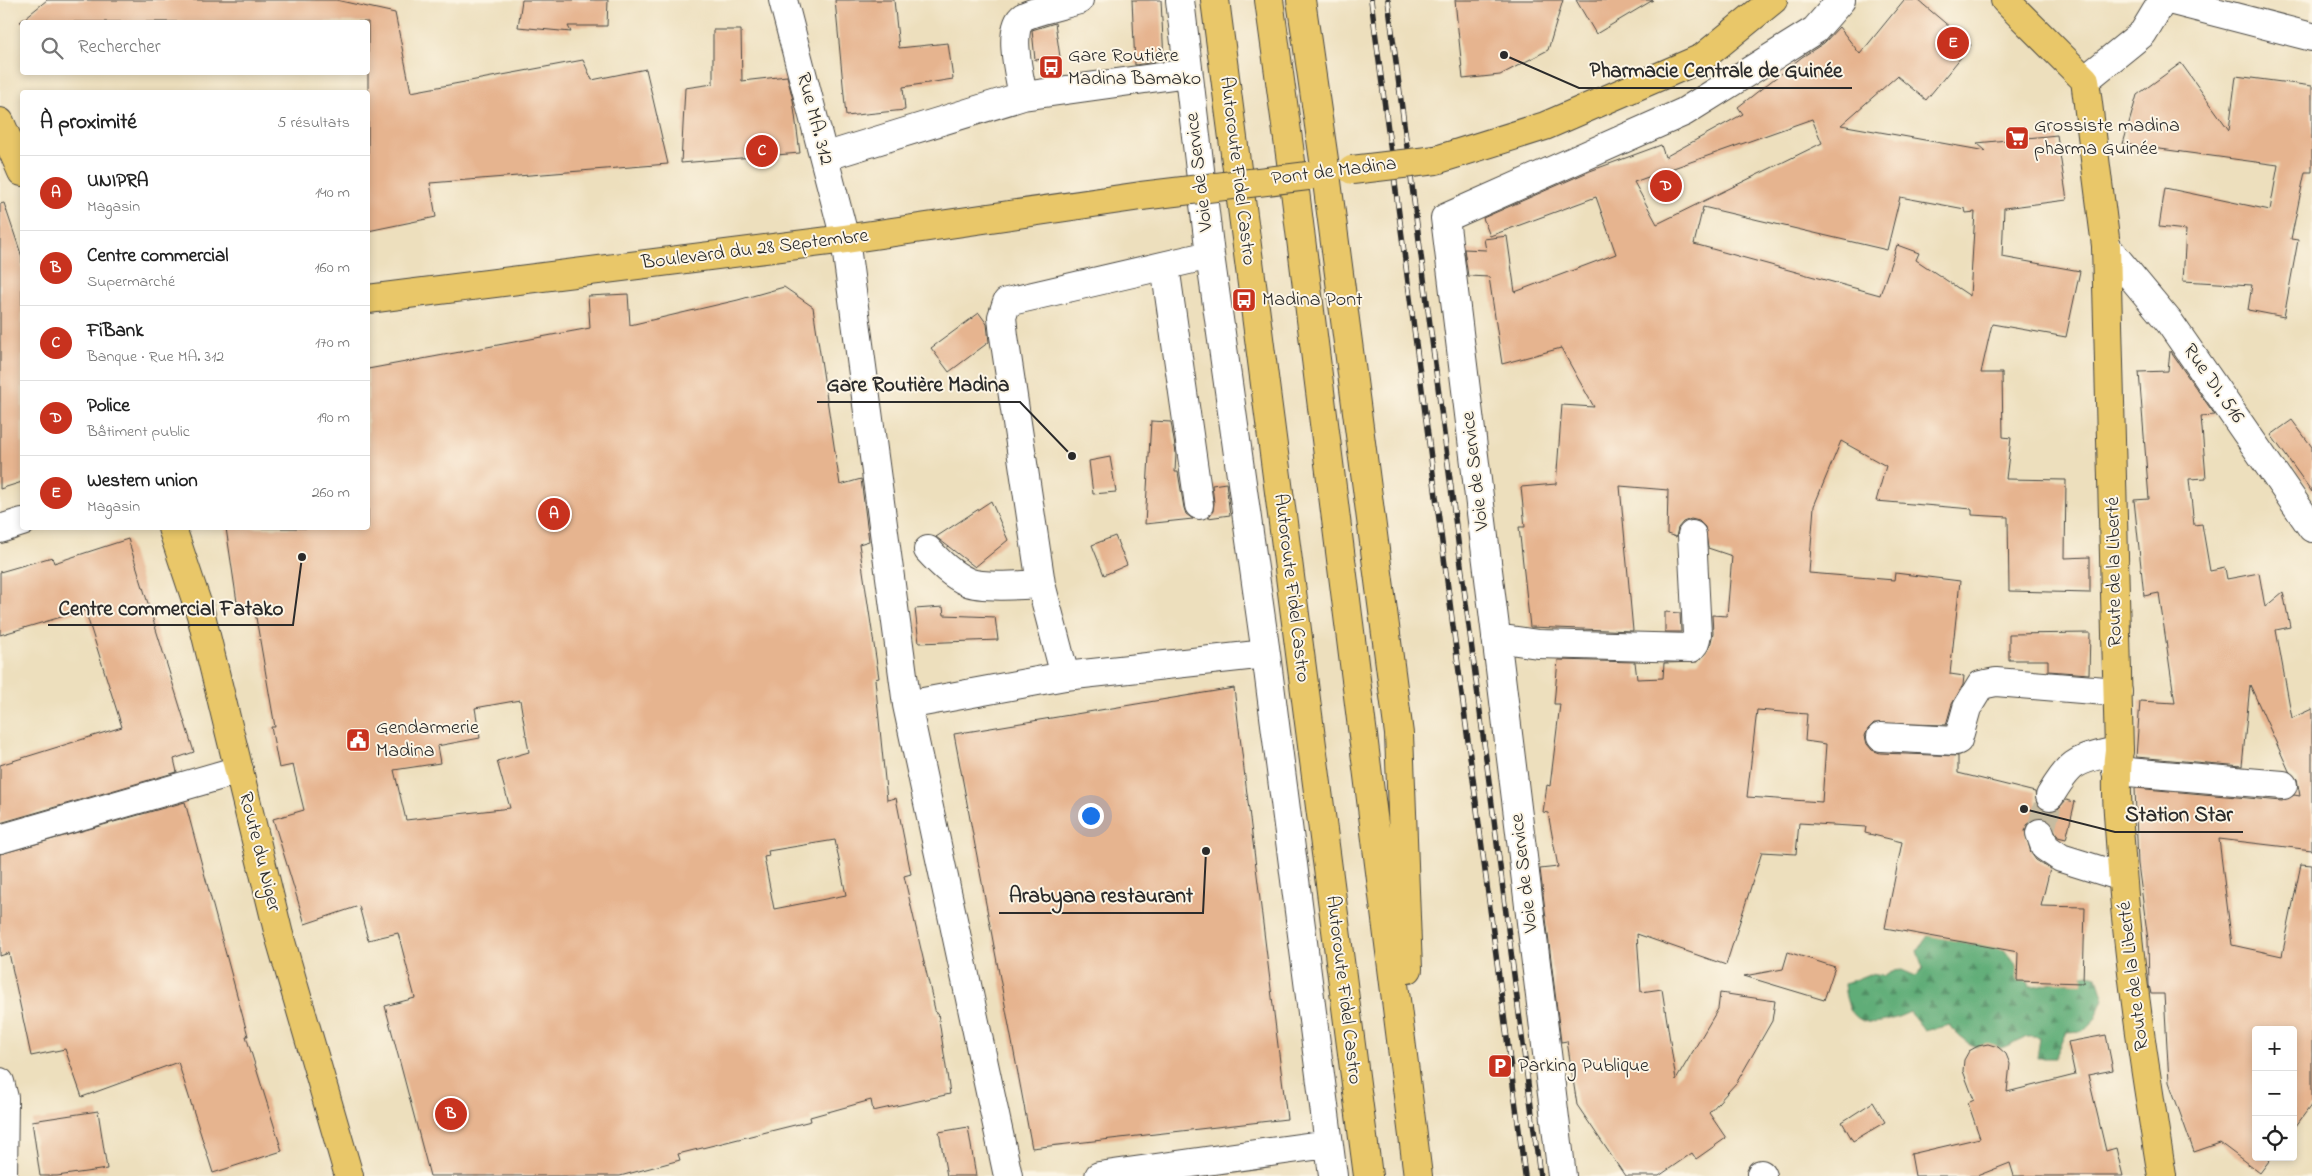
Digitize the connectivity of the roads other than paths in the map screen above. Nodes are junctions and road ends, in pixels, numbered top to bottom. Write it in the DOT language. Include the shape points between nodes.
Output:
graph roads {
  1 [pos="783,0"];
  2 [pos="1079,0"];
  3 [pos="1180,0"];
  4 [pos="1215,0"];
  5 [pos="1269,0"];
  6 [pos="1301,0"];
  7 [pos="1773,0"];
  8 [pos="1841,0"];
  9 [pos="2005,0"];
  10 [pos="2163,0"];
  11 [pos="2169,0"];
  12 [pos="2312,37"];
  13 [pos="1188,73"];
  14 [pos="2085,80"];
  15 [pos="1022,96"];
  16 [pos="0,122"];
  17 [pos="824,157"];
  18 [pos="20,167"];
  19 [pos="1317,175"];
  20 [pos="1141,196"];
  21 [pos="845,239"];
  22 [pos="2106,246"];
  23 [pos="1210,254"];
  24 [pos="1165,266"];
  25 [pos="370,299"];
  26 [pos="1199,505"];
  27 [pos="20,523"];
  28 [pos="2312,528"];
  29 [pos="0,529"];
  30 [pos="173,530"];
  31 [pos="1692,535"];
  32 [pos="928,550"];
  33 [pos="1041,584"];
  34 [pos="1496,638"];
  35 [pos="1266,654"];
  36 [pos="1065,676"];
  37 [pos="2118,692"];
  38 [pos="908,705"];
  39 [pos="1881,737"];
  40 [pos="2118,761"];
  41 [pos="239,770"];
  42 [pos="2283,785"];
  43 [pos="2050,796"];
  44 [pos="2040,832"];
  45 [pos="0,839"];
  46 [pos="2122,877"];
  47 [pos="0,1082"];
  48 [pos="1328,1144"];
  49 [pos="1417,1165"];
  50 [pos="348,1175"];
  51 [pos="3,1176"];
  52 [pos="1008,1176"];
  53 [pos="1099,1176"];
  54 [pos="1332,1176"];
  55 [pos="1368,1176"];
  56 [pos="1562,1176"];
  57 [pos="2162,1176"];
  1 -- 17 [label="street, Rue MA. 312"];
  2 -- 15 [label="street" via="1023,17 1016,25 1014,37"];
  3 -- 13 [label="street, Voie de Service"];
  4 -- 55 [label="main road, Autoroute Fidel Castro"];
  5 -- 49 [label="main road"];
  6 -- 19 [label="main road"];
  7 -- 19 [label="main road, Pont de Madina, bridge" via="1702,58 1545,126 1436,160"];
  8 -- 34 [label="street, Voie de Service" via="1815,30 1684,112 1446,218"];
  9 -- 14 [label="main road"];
  10 -- 14 [label="street" via="2143,33"];
  11 -- 12 [label="street"];
  13 -- 15 [label="street"];
  13 -- 23 [label="street, Voie de Service"];
  14 -- 22 [label="main road, Route de la Liberté"];
  15 -- 17 [label="street"];
  16 -- 18 [label="main road"];
  17 -- 21 [label="street, Rue MA. 312"];
  19 -- 20 [label="main road, Pont de Madina, bridge"];
  19 -- 49 [label="main road" via="1400,734"];
  20 -- 21 [label="main road, Boulevard du 28 Septembre"];
  21 -- 25 [label="main road, Boulevard du 28 Septembre"];
  21 -- 38 [label="street, Rue MA. 312"];
  22 -- 28 [label="street, Rue DI. 516" via="2170,323"];
  22 -- 37 [label="main road, Route de la Liberté"];
  23 -- 24 [label="street"];
  23 -- 35 [label="street, Voie de Service"];
  24 -- 26 [label="street"];
  24 -- 33 [label="street" via="1007,302 1002,318 1004,336"];
  27 -- 29 [label="street"];
  30 -- 41 [label="main road, Route du Niger" via="201,615"];
  31 -- 34 [label="street" via="1697,634 1690,648 1538,644"];
  32 -- 33 [label="street" via="942,565 969,583"];
  33 -- 36 [label="street"];
  34 -- 56 [label="street, Voie de Service"];
  35 -- 36 [label="street"];
  35 -- 48 [label="street, Voie de Service"];
  36 -- 38 [label="street"];
  37 -- 39 [label="street" via="1996,682 1980,685 1967,708 1958,740"];
  37 -- 40 [label="main road, Route de la Liberté"];
  38 -- 52 [label="street, Rue MA. 312"];
  40 -- 42 [label="street"];
  40 -- 43 [label="street" via="2076,762 2062,774"];
  40 -- 46 [label="main road, Route de la Liberté"];
  41 -- 45 [label="street"];
  41 -- 50 [label="main road, Route du Niger" via="279,935"];
  44 -- 46 [label="street" via="2045,847 2060,858"];
  46 -- 57 [label="main road, Route de la Liberté" via="2136,1012"];
  47 -- 51 [label="street" via="4,1098"];
  48 -- 53 [label="street"];
  48 -- 54 [label="street, Voie de Service"];
}
